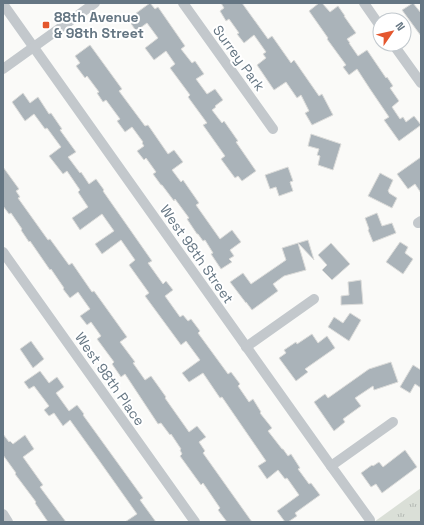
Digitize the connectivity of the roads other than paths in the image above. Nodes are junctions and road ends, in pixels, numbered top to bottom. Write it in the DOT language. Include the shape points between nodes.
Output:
graph roads {
  1 [pos="95,3"];
  2 [pos="183,3"];
  3 [pos="364,3"];
  4 [pos="3,4"];
  5 [pos="372,14"];
  6 [pos="34,47"];
  7 [pos="399,52"];
  8 [pos="3,69"];
  9 [pos="421,83"];
  10 [pos="273,129"];
  11 [pos="3,252"];
  12 [pos="314,298"];
  13 [pos="246,347"];
  14 [pos="392,422"];
  15 [pos="331,466"];
  16 [pos="3,514"];
  17 [pos="370,520"];
  18 [pos="8,522"];
  19 [pos="195,522"];
  1 -- 6 [label="street"];
  2 -- 10 [label="street, Surrey Park"];
  3 -- 5 [label="street"];
  4 -- 6 [label="street, West 98th Street"];
  6 -- 8 [label="street"];
  6 -- 13 [label="street, West 98th Street"];
  7 -- 9 [label="street"];
  11 -- 19 [label="street, West 98th Place"];
  12 -- 13 [label="street"];
  13 -- 15 [label="street, West 98th Street"];
  14 -- 15 [label="street"];
  15 -- 17 [label="street, West 98th Street"];
  16 -- 18 [label="street"];
}
